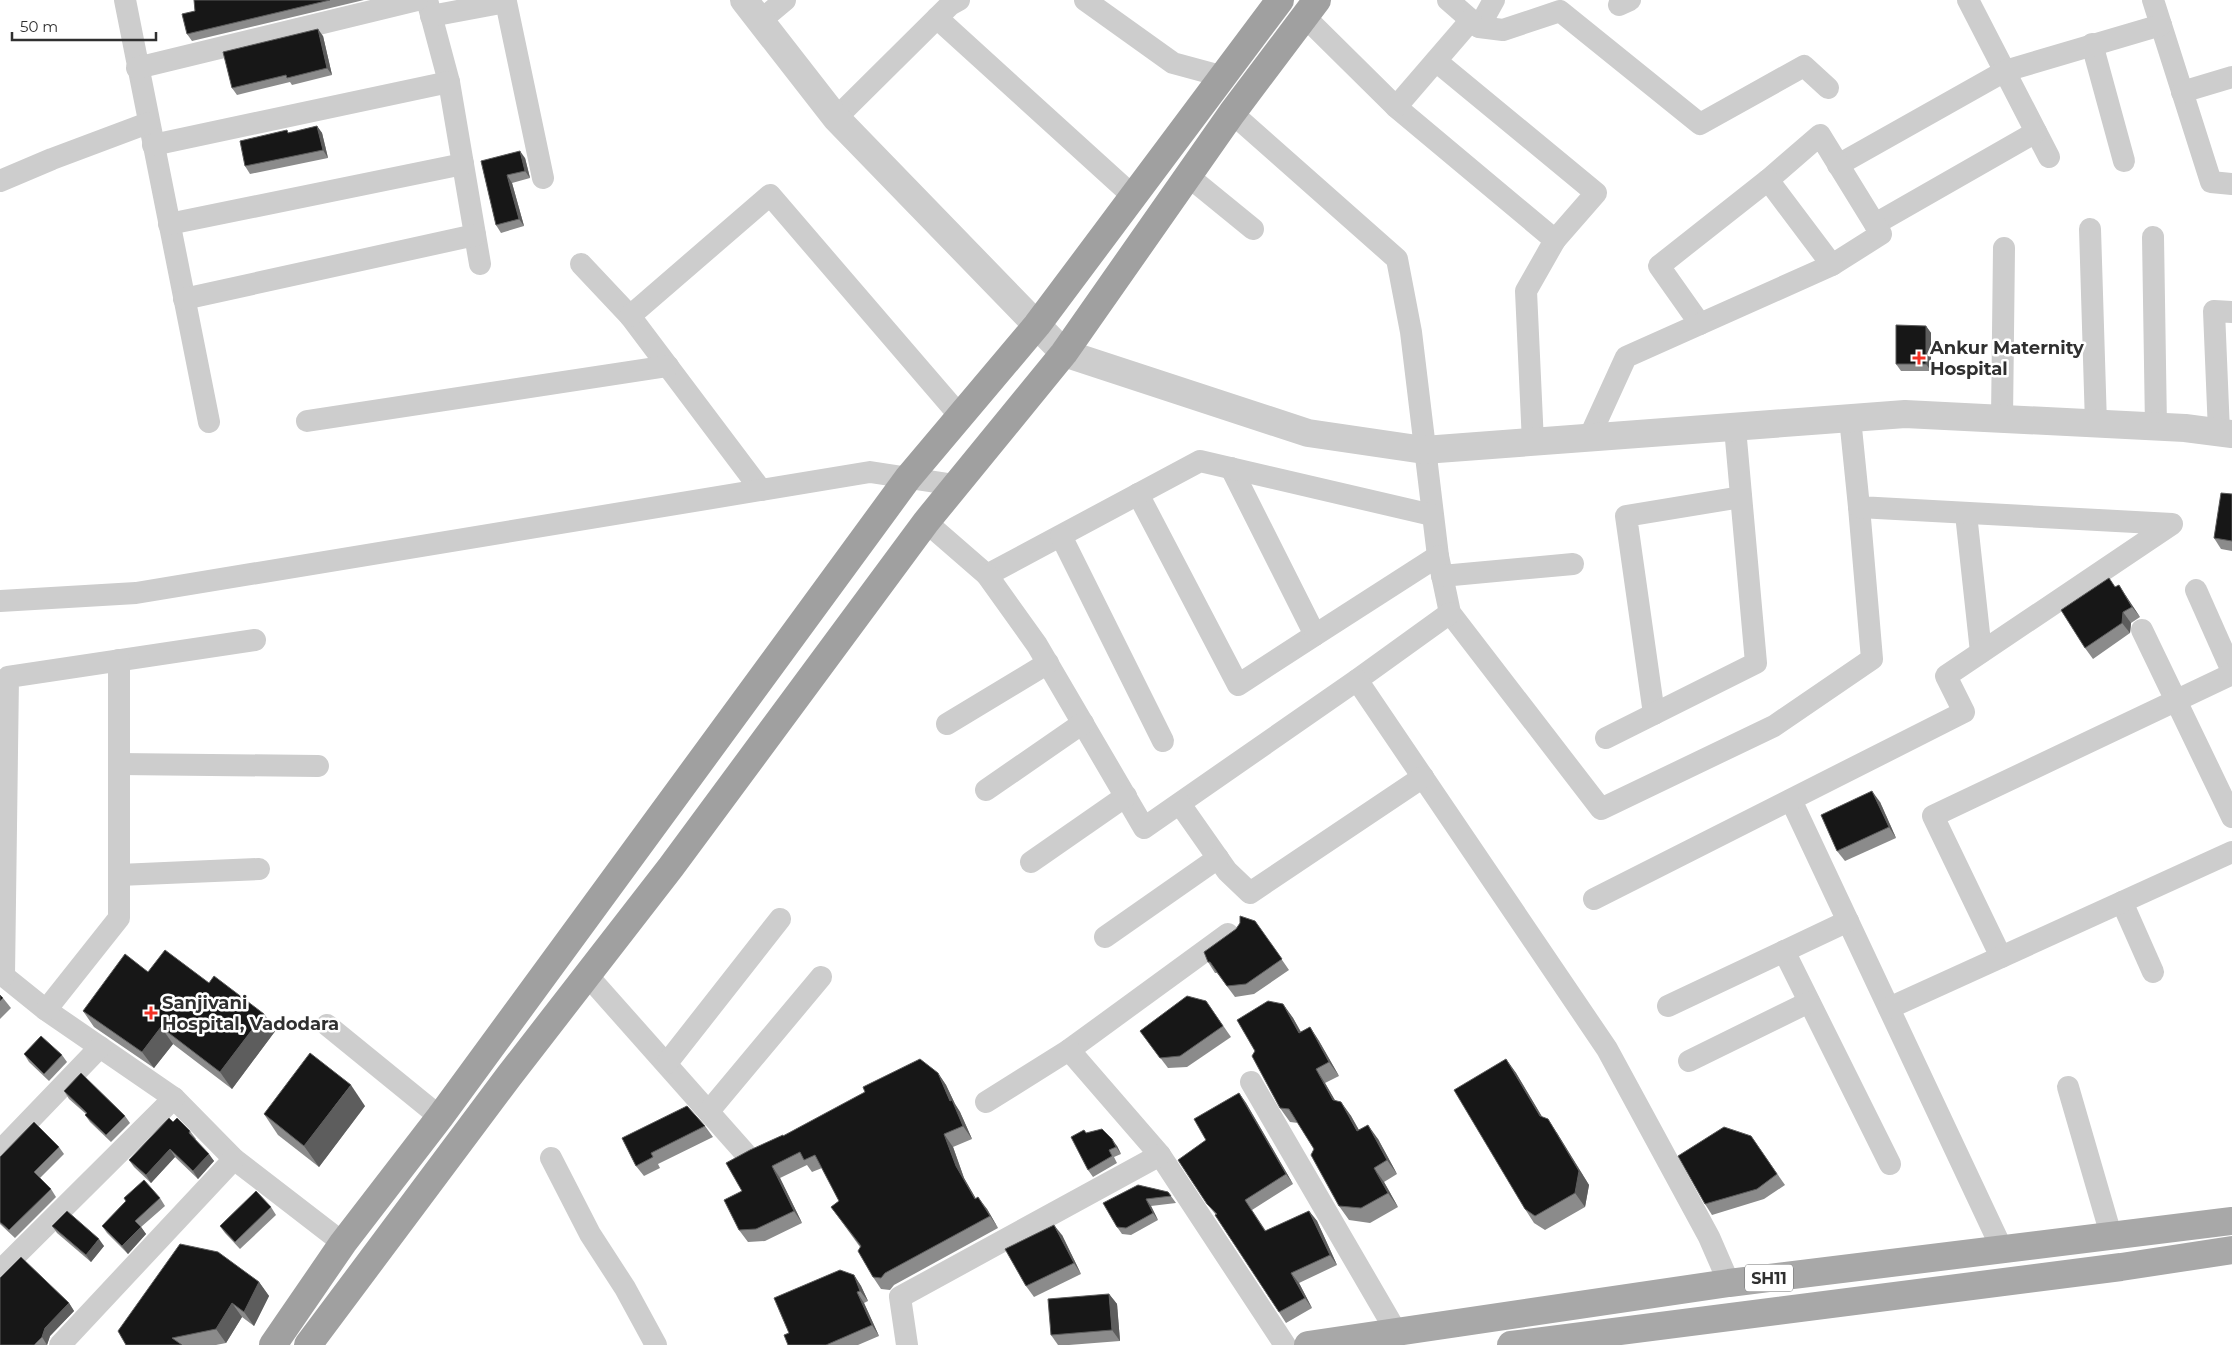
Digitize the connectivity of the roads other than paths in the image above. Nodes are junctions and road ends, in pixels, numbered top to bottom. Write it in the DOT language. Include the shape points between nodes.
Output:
graph roads {
  1 [pos="124,0"];
  2 [pos="785,0"];
  3 [pos="959,0"];
  4 [pos="1085,0"];
  5 [pos="1280,0"];
  6 [pos="1448,0"];
  7 [pos="1494,0"];
  8 [pos="1968,0"];
  9 [pos="2153,0"];
  10 [pos="425,5"];
  11 [pos="1311,8"];
  12 [pos="752,10"];
  13 [pos="937,18"];
  14 [pos="1475,23"];
  15 [pos="2161,25"];
  16 [pos="2092,44"];
  17 [pos="1436,60"];
  18 [pos="137,68"];
  19 [pos="2005,71"];
  20 [pos="1221,76"];
  21 [pos="2232,77"];
  22 [pos="449,82"];
  23 [pos="1828,88"];
  24 [pos="2182,92"];
  25 [pos="1396,108"];
  26 [pos="1232,113"];
  27 [pos="836,118"];
  28 [pos="2036,132"];
  29 [pos="150,134"];
  30 [pos="2048,157"];
  31 [pos="2124,161"];
  32 [pos="463,164"];
  33 [pos="1838,165"];
  34 [pos="1188,176"];
  35 [pos="543,178"];
  36 [pos="1768,180"];
  37 [pos="0,181"];
  38 [pos="2232,184"];
  39 [pos="1134,196"];
  40 [pos="169,224"];
  41 [pos="1875,224"];
  42 [pos="1253,229"];
  43 [pos="2090,229"];
  44 [pos="475,235"];
  45 [pos="2153,237"];
  46 [pos="1555,240"];
  47 [pos="2004,248"];
  48 [pos="480,264"];
  49 [pos="581,264"];
  50 [pos="1832,265"];
  51 [pos="184,299"];
  52 [pos="2232,312"];
  53 [pos="630,316"];
  54 [pos="1700,324"];
  55 [pos="1037,325"];
  56 [pos="1064,353"];
  57 [pos="668,366"];
  58 [pos="960,416"];
  59 [pos="1850,418"];
  60 [pos="2002,419"];
  61 [pos="307,421"];
  62 [pos="209,422"];
  63 [pos="2096,424"];
  64 [pos="2156,427"];
  65 [pos="1735,428"];
  66 [pos="2226,433"];
  67 [pos="1589,438"];
  68 [pos="1533,443"];
  69 [pos="1424,450"];
  70 [pos="1231,468"];
  71 [pos="908,478"];
  72 [pos="955,485"];
  73 [pos="761,490"];
  74 [pos="1138,494"];
  75 [pos="1741,497"];
  76 [pos="1859,507"];
  77 [pos="1966,514"];
  78 [pos="1432,515"];
  79 [pos="926,522"];
  80 [pos="1061,536"];
  81 [pos="1573,564"];
  82 [pos="1440,566"];
  83 [pos="987,575"];
  84 [pos="2196,590"];
  85 [pos="0,601"];
  86 [pos="1450,613"];
  87 [pos="2142,630"];
  88 [pos="1314,635"];
  89 [pos="255,640"];
  90 [pos="1981,652"];
  91 [pos="119,660"];
  92 [pos="1048,663"];
  93 [pos="2232,673"];
  94 [pos="1357,680"];
  95 [pos="2176,700"];
  96 [pos="1654,714"];
  97 [pos="1083,723"];
  98 [pos="947,724"];
  99 [pos="1606,738"];
  100 [pos="1163,741"];
  101 [pos="119,764"];
  102 [pos="318,766"];
  103 [pos="1423,777"];
  104 [pos="986,790"];
  105 [pos="1126,796"];
  106 [pos="1791,800"];
  107 [pos="1180,804"];
  108 [pos="2232,817"];
  109 [pos="2232,852"];
  110 [pos="1218,858"];
  111 [pos="1031,862"];
  112 [pos="259,869"];
  113 [pos="119,875"];
  114 [pos="1594,899"];
  115 [pos="2122,902"];
  116 [pos="780,919"];
  117 [pos="1848,921"];
  118 [pos="1235,929"];
  119 [pos="1105,937"];
  120 [pos="1784,951"];
  121 [pos="2000,957"];
  122 [pos="2154,972"];
  123 [pos="2,975"];
  124 [pos="587,975"];
  125 [pos="821,977"];
  126 [pos="1809,1002"];
  127 [pos="1668,1006"];
  128 [pos="1889,1008"];
  129 [pos="46,1010"];
  130 [pos="327,1025"];
  131 [pos="100,1047"];
  132 [pos="1069,1050"];
  133 [pos="1689,1061"];
  134 [pos="666,1063"];
  135 [pos="1251,1082"];
  136 [pos="2068,1086"];
  137 [pos="174,1098"];
  138 [pos="986,1102"];
  139 [pos="709,1111"];
  140 [pos="440,1117"];
  141 [pos="0,1151"];
  142 [pos="745,1153"];
  143 [pos="1160,1155"];
  144 [pos="551,1158"];
  145 [pos="234,1160"];
  146 [pos="1890,1164"];
  147 [pos="2232,1221"];
  148 [pos="2111,1235"];
  149 [pos="344,1243"];
  150 [pos="2002,1248"];
  151 [pos="2232,1250"];
  152 [pos="0,1271"];
  153 [pos="1729,1283"];
  154 [pos="1397,1333"];
  155 [pos="60,1345"];
  156 [pos="273,1345"];
  157 [pos="308,1345"];
  158 [pos="656,1345"];
  159 [pos="908,1345"];
  160 [pos="1285,1345"];
  161 [pos="1308,1345"];
  162 [pos="1511,1345"];
  1 -- 18 [label="street"];
  2 -- 12 [label="street"];
  3 -- 13 [label="street"];
  4 -- 20 [label="street" via="1173,63"];
  5 -- 20 [label="highway"];
  6 -- 14 [label="street"];
  7 -- 14 [label="street"];
  8 -- 19 [label="street"];
  9 -- 15 [label="street"];
  10 -- 18 [label="street"];
  10 -- 22 [label="street"];
  10 -- 35 [label="street" via="506,2"];
  11 -- 25 [label="street"];
  11 -- 26 [label="highway"];
  12 -- 27 [label="street"];
  13 -- 27 [label="street"];
  13 -- 39 [label="street"];
  14 -- 17 [label="street"];
  14 -- 23 [label="street" via="1503,30 1560,12 1700,124 1804,66"];
  15 -- 16 [label="street"];
  15 -- 24 [label="street"];
  16 -- 19 [label="street"];
  16 -- 31 [label="street"];
  17 -- 25 [label="street"];
  17 -- 46 [label="street" via="1596,193"];
  18 -- 29 [label="street"];
  19 -- 28 [label="street"];
  19 -- 33 [label="street"];
  20 -- 39 [label="highway"];
  21 -- 24 [label="street"];
  22 -- 29 [label="street"];
  22 -- 32 [label="street"];
  24 -- 38 [label="street" via="2211,182"];
  25 -- 46 [label="street"];
  26 -- 34 [label="highway"];
  26 -- 69 [label="street" via="1397,259 1411,332"];
  27 -- 55 [label="street"];
  28 -- 30 [label="street"];
  28 -- 41 [label="street"];
  29 -- 37 [label="street" via="52,159"];
  29 -- 40 [label="street"];
  32 -- 40 [label="street"];
  32 -- 44 [label="street"];
  33 -- 36 [label="street" via="1820,135"];
  33 -- 41 [label="street"];
  34 -- 42 [label="street"];
  34 -- 56 [label="highway"];
  36 -- 50 [label="street"];
  36 -- 54 [label="street" via="1659,266"];
  39 -- 55 [label="highway"];
  40 -- 51 [label="street"];
  41 -- 50 [label="street" via="1881,234"];
  43 -- 63 [label="street"];
  44 -- 48 [label="street"];
  44 -- 51 [label="street"];
  45 -- 64 [label="street"];
  46 -- 68 [label="street" via="1526,290"];
  47 -- 60 [label="street"];
  49 -- 53 [label="street"];
  50 -- 54 [label="street"];
  51 -- 62 [label="street"];
  52 -- 66 [label="street" via="2214,311"];
  53 -- 57 [label="street"];
  53 -- 58 [label="street" via="770,196"];
  54 -- 67 [label="street" via="1626,357"];
  55 -- 56 [label="street"];
  55 -- 58 [label="highway"];
  56 -- 69 [label="street" via="1308,432"];
  56 -- 72 [label="highway"];
  57 -- 61 [label="street"];
  57 -- 73 [label="street"];
  58 -- 71 [label="highway"];
  59 -- 60 [label="street" via="1905,414"];
  59 -- 65 [label="street"];
  59 -- 76 [label="street"];
  60 -- 63 [label="street"];
  63 -- 64 [label="street"];
  64 -- 66 [label="street"];
  65 -- 67 [label="street"];
  65 -- 75 [label="street"];
  67 -- 68 [label="street"];
  68 -- 69 [label="street"];
  69 -- 78 [label="street"];
  70 -- 74 [label="street" via="1200,461"];
  70 -- 78 [label="street"];
  70 -- 88 [label="street"];
  71 -- 72 [label="street"];
  71 -- 73 [label="street" via="870,472"];
  71 -- 140 [label="highway"];
  72 -- 79 [label="highway"];
  73 -- 85 [label="street" via="136,593"];
  74 -- 80 [label="street"];
  74 -- 88 [label="street" via="1238,685"];
  75 -- 96 [label="street" via="1756,663"];
  75 -- 96 [label="street" via="1626,516"];
  76 -- 77 [label="street"];
  76 -- 86 [label="street" via="1872,659 1774,726 1601,809"];
  77 -- 90 [label="street"];
  77 -- 90 [label="street" via="2172,524"];
  78 -- 82 [label="street"];
  79 -- 83 [label="street"];
  79 -- 124 [label="highway"];
  80 -- 83 [label="street"];
  80 -- 100 [label="street"];
  81 -- 82 [label="street"];
  82 -- 86 [label="street"];
  82 -- 88 [label="street"];
  83 -- 92 [label="street"];
  84 -- 93 [label="street"];
  86 -- 94 [label="street"];
  87 -- 95 [label="street"];
  89 -- 91 [label="street"];
  90 -- 106 [label="street" via="1946,676 1964,712"];
  91 -- 101 [label="street"];
  91 -- 123 [label="street" via="8,677"];
  92 -- 97 [label="street"];
  92 -- 98 [label="street"];
  93 -- 95 [label="street"];
  94 -- 103 [label="street"];
  94 -- 107 [label="street"];
  95 -- 108 [label="street"];
  95 -- 121 [label="street" via="1933,816"];
  96 -- 99 [label="street"];
  97 -- 104 [label="street"];
  97 -- 105 [label="street"];
  101 -- 102 [label="street"];
  101 -- 113 [label="street"];
  103 -- 110 [label="street" via="1250,893"];
  103 -- 153 [label="street" via="1607,1049 1709,1237"];
  105 -- 107 [label="street" via="1144,828"];
  105 -- 111 [label="street"];
  106 -- 114 [label="street"];
  106 -- 117 [label="street"];
  107 -- 110 [label="street"];
  109 -- 115 [label="street"];
  110 -- 119 [label="street"];
  112 -- 113 [label="street"];
  113 -- 129 [label="street" via="119,918"];
  115 -- 121 [label="street"];
  115 -- 122 [label="street"];
  116 -- 134 [label="street"];
  117 -- 120 [label="street"];
  117 -- 128 [label="street"];
  118 -- 132 [label="street"];
  120 -- 126 [label="street"];
  120 -- 127 [label="street"];
  121 -- 128 [label="street"];
  123 -- 129 [label="street"];
  124 -- 134 [label="street"];
  124 -- 157 [label="highway"];
  125 -- 139 [label="street"];
  126 -- 133 [label="street"];
  126 -- 146 [label="street"];
  128 -- 150 [label="street"];
  129 -- 131 [label="street"];
  130 -- 140 [label="street"];
  131 -- 137 [label="street"];
  131 -- 141 [label="street"];
  132 -- 138 [label="street"];
  132 -- 143 [label="street"];
  134 -- 139 [label="street"];
  135 -- 154 [label="street"];
  136 -- 148 [label="street"];
  137 -- 145 [label="street"];
  137 -- 152 [label="street"];
  139 -- 142 [label="street"];
  140 -- 149 [label="highway"];
  143 -- 159 [label="street" via="900,1297"];
  143 -- 160 [label="street"];
  144 -- 158 [label="street" via="590,1234"];
  145 -- 149 [label="street"];
  145 -- 155 [label="street"];
  147 -- 148 [label="main road, SH11"];
  148 -- 150 [label="main road, SH11"];
  149 -- 156 [label="highway"];
  150 -- 153 [label="main road, SH11"];
  151 -- 162 [label="main road, SH11" via="2111,1269"];
  153 -- 154 [label="main road, SH11"];
  154 -- 161 [label="main road, SH11"];
}
